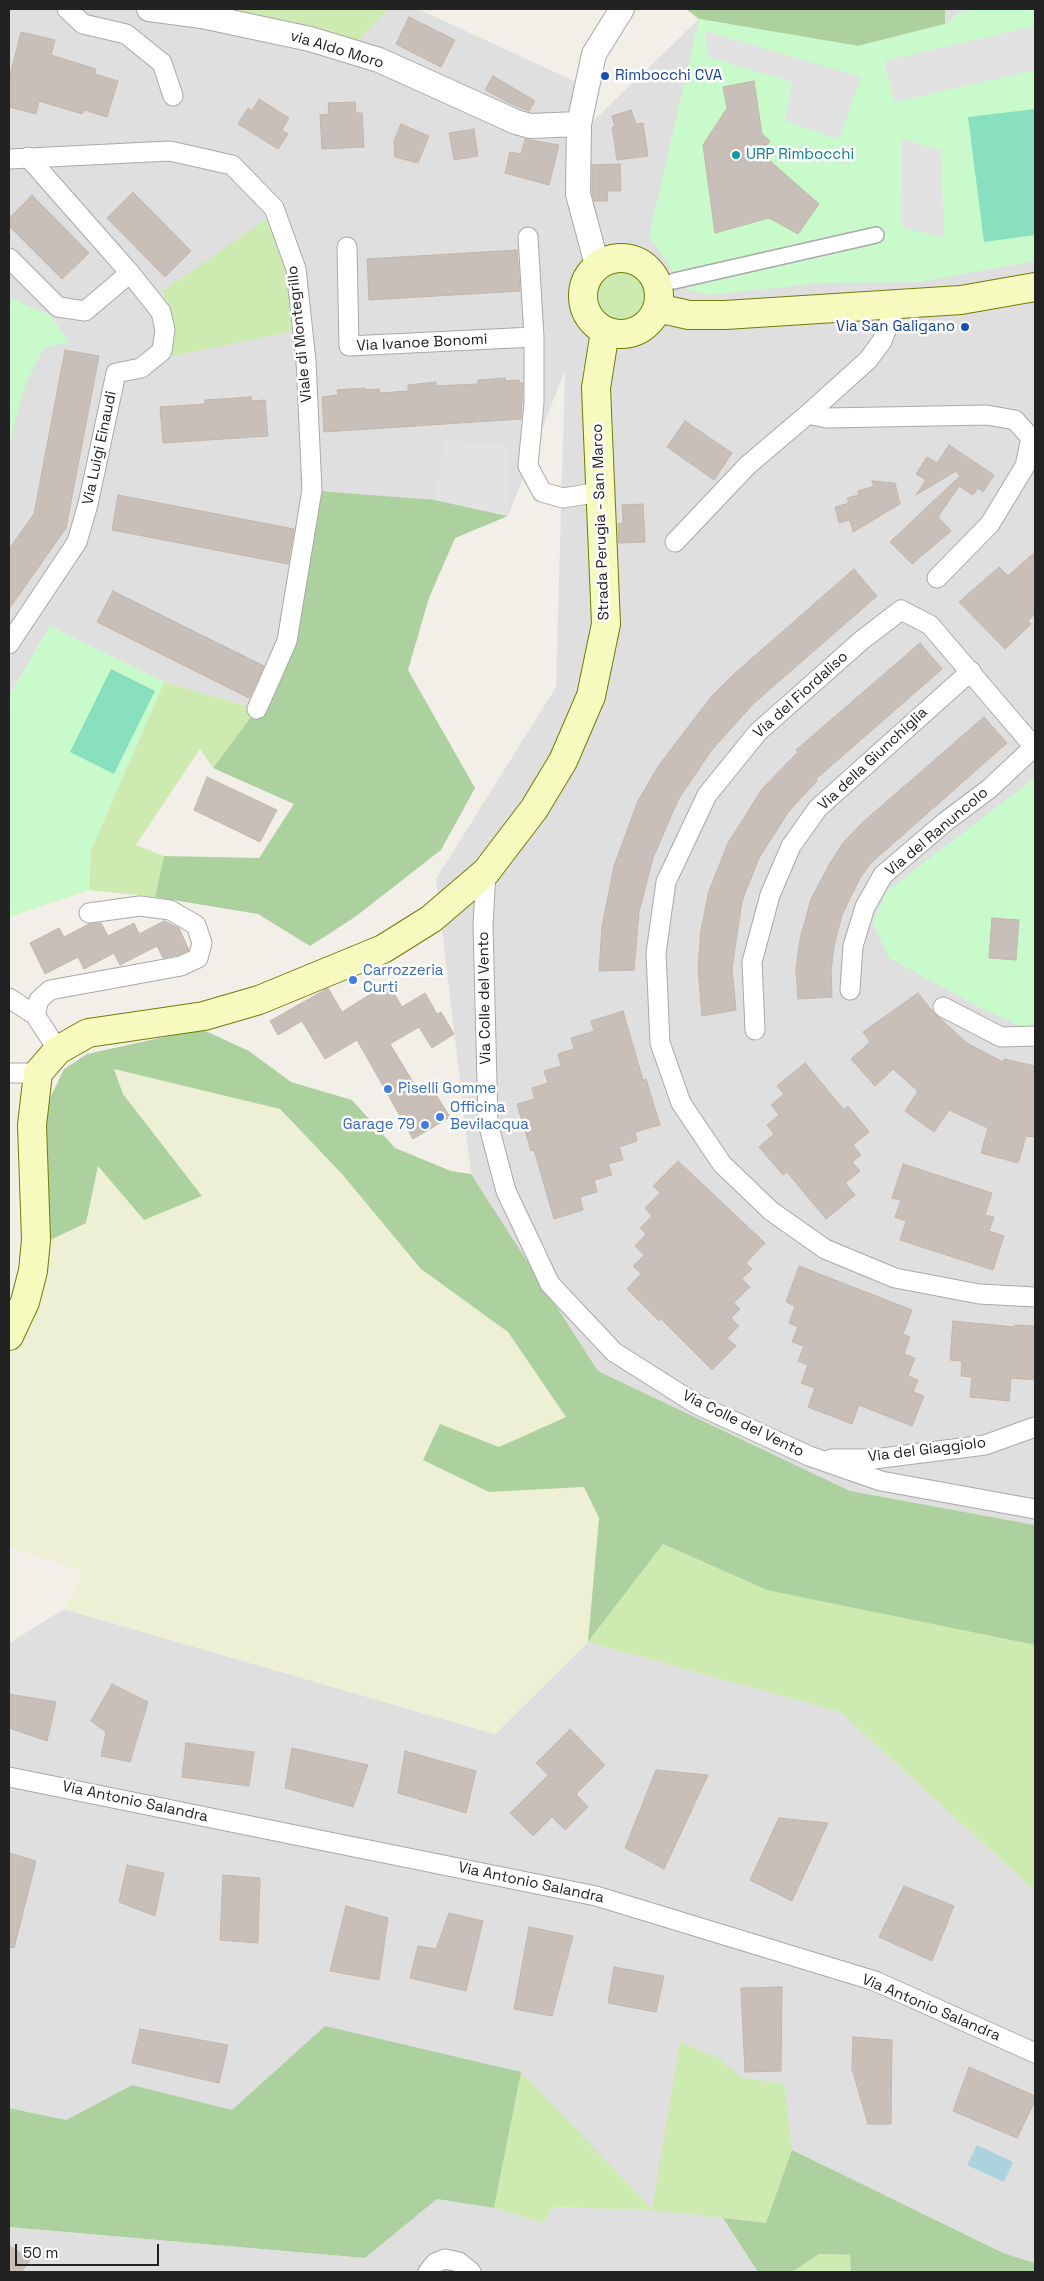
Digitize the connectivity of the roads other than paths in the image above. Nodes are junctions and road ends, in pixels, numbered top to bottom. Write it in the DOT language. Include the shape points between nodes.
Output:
graph roads {
  1 [pos="67,9"];
  2 [pos="148,9"];
  3 [pos="622,9"];
  4 [pos="172,96"];
  5 [pos="579,124"];
  6 [pos="28,157"];
  7 [pos="9,159"];
  8 [pos="876,236"];
  9 [pos="528,237"];
  10 [pos="347,247"];
  11 [pos="9,258"];
  12 [pos="597,265"];
  13 [pos="130,273"];
  14 [pos="674,281"];
  15 [pos="1035,287"];
  16 [pos="896,305"];
  17 [pos="657,308"];
  18 [pos="604,331"];
  19 [pos="534,337"];
  20 [pos="808,414"];
  21 [pos="600,492"];
  22 [pos="675,542"];
  23 [pos="937,578"];
  24 [pos="9,644"];
  25 [pos="971,671"];
  26 [pos="257,709"];
  27 [pos="1035,747"];
  28 [pos="486,872"];
  29 [pos="89,913"];
  30 [pos="850,990"];
  31 [pos="9,998"];
  32 [pos="943,1007"];
  33 [pos="35,1015"];
  34 [pos="754,1030"];
  35 [pos="1035,1036"];
  36 [pos="58,1050"];
  37 [pos="9,1073"];
  38 [pos="38,1073"];
  39 [pos="1035,1297"];
  40 [pos="9,1336"];
  41 [pos="1035,1427"];
  42 [pos="817,1459"];
  43 [pos="1035,1509"];
  44 [pos="9,1777"];
  45 [pos="1035,2053"];
  46 [pos="428,2272"];
  47 [pos="471,2272"];
  1 -- 4 [label="street" via="83,24 126,34 162,63"];
  2 -- 5 [label="street, via Aldo Moro" via="202,16 310,39 379,60 530,126"];
  3 -- 5 [label="street" via="594,54"];
  5 -- 12 [label="street" via="578,194"];
  6 -- 7 [label="street, Viale di Montegrillo"];
  6 -- 13 [label="street, Via Luigi Einaudi"];
  6 -- 26 [label="street, Viale di Montegrillo" via="170,151 232,165 274,208 296,268 306,361 312,490 291,626"];
  8 -- 14 [label="street"];
  9 -- 19 [label="street"];
  10 -- 19 [label="street, Via Ivanoe Bonomi" via="349,346"];
  11 -- 13 [label="street" via="58,307 85,311"];
  12 -- 17 [label="main road" via="620,257 632,258 643,264 657,283"];
  12 -- 18 [label="main road" via="586,280 582,299 586,312"];
  13 -- 24 [label="street, Via Luigi Einaudi" via="160,312 166,330 162,351 142,368 116,373 77,542"];
  15 -- 16 [label="main road" via="961,300"];
  16 -- 17 [label="main road" via="725,316 689,315"];
  16 -- 20 [label="street" via="882,341 868,360"];
  17 -- 18 [label="main road" via="642,328 630,333"];
  18 -- 21 [label="main road, Strada Perugia - San Marco" via="596,388"];
  19 -- 21 [label="street" via="534,403 528,466 542,492 563,498"];
  20 -- 22 [label="street" via="748,465"];
  20 -- 23 [label="street" via="827,418 987,415 1015,420 1031,438 1025,466 990,524"];
  21 -- 28 [label="main road, Strada Perugia - San Marco" via="606,624 591,696 563,761 534,809"];
  25 -- 27 [label="street"];
  25 -- 34 [label="street, Via della Giunchiglia" via="818,808 791,846 770,895 752,962"];
  25 -- 39 [label="street, Via del Fiordaliso" via="930,625 901,610 758,732 707,795 666,882 656,953 659,1040 681,1103 722,1164 771,1211 825,1249 895,1278 979,1294"];
  27 -- 30 [label="street, Via del Ranuncolo" via="989,790 884,874 865,907 853,946"];
  28 -- 36 [label="main road, Strada Perugia - San Marco" via="423,924 383,949 316,978 260,1000 204,1016 88,1033"];
  28 -- 42 [label="street, Via Colle del Vento" via="483,924 488,1123 506,1191 550,1284 614,1352 696,1404"];
  29 -- 33 [label="street" via="140,906 170,910 196,925 202,943 198,958 181,966 50,990 39,1000"];
  31 -- 33 [label="street"];
  32 -- 35 [label="street" via="1002,1037"];
  33 -- 36 [label="street"];
  36 -- 38 [label="main road, Strada Perugia - San Marco"];
  37 -- 38 [label="street"];
  38 -- 40 [label="main road" via="32,1125 36,1240 33,1271 25,1302"];
  41 -- 42 [label="street, Via del Giaggiolo" via="985,1445 927,1454 874,1459"];
  42 -- 43 [label="street, Via Colle del Vento" via="881,1482"];
  44 -- 45 [label="street, Via Antonio Salandra" via="596,1896 875,1981"];
  46 -- 47 [label="street" via="435,2263 445,2259 458,2262"];
}
